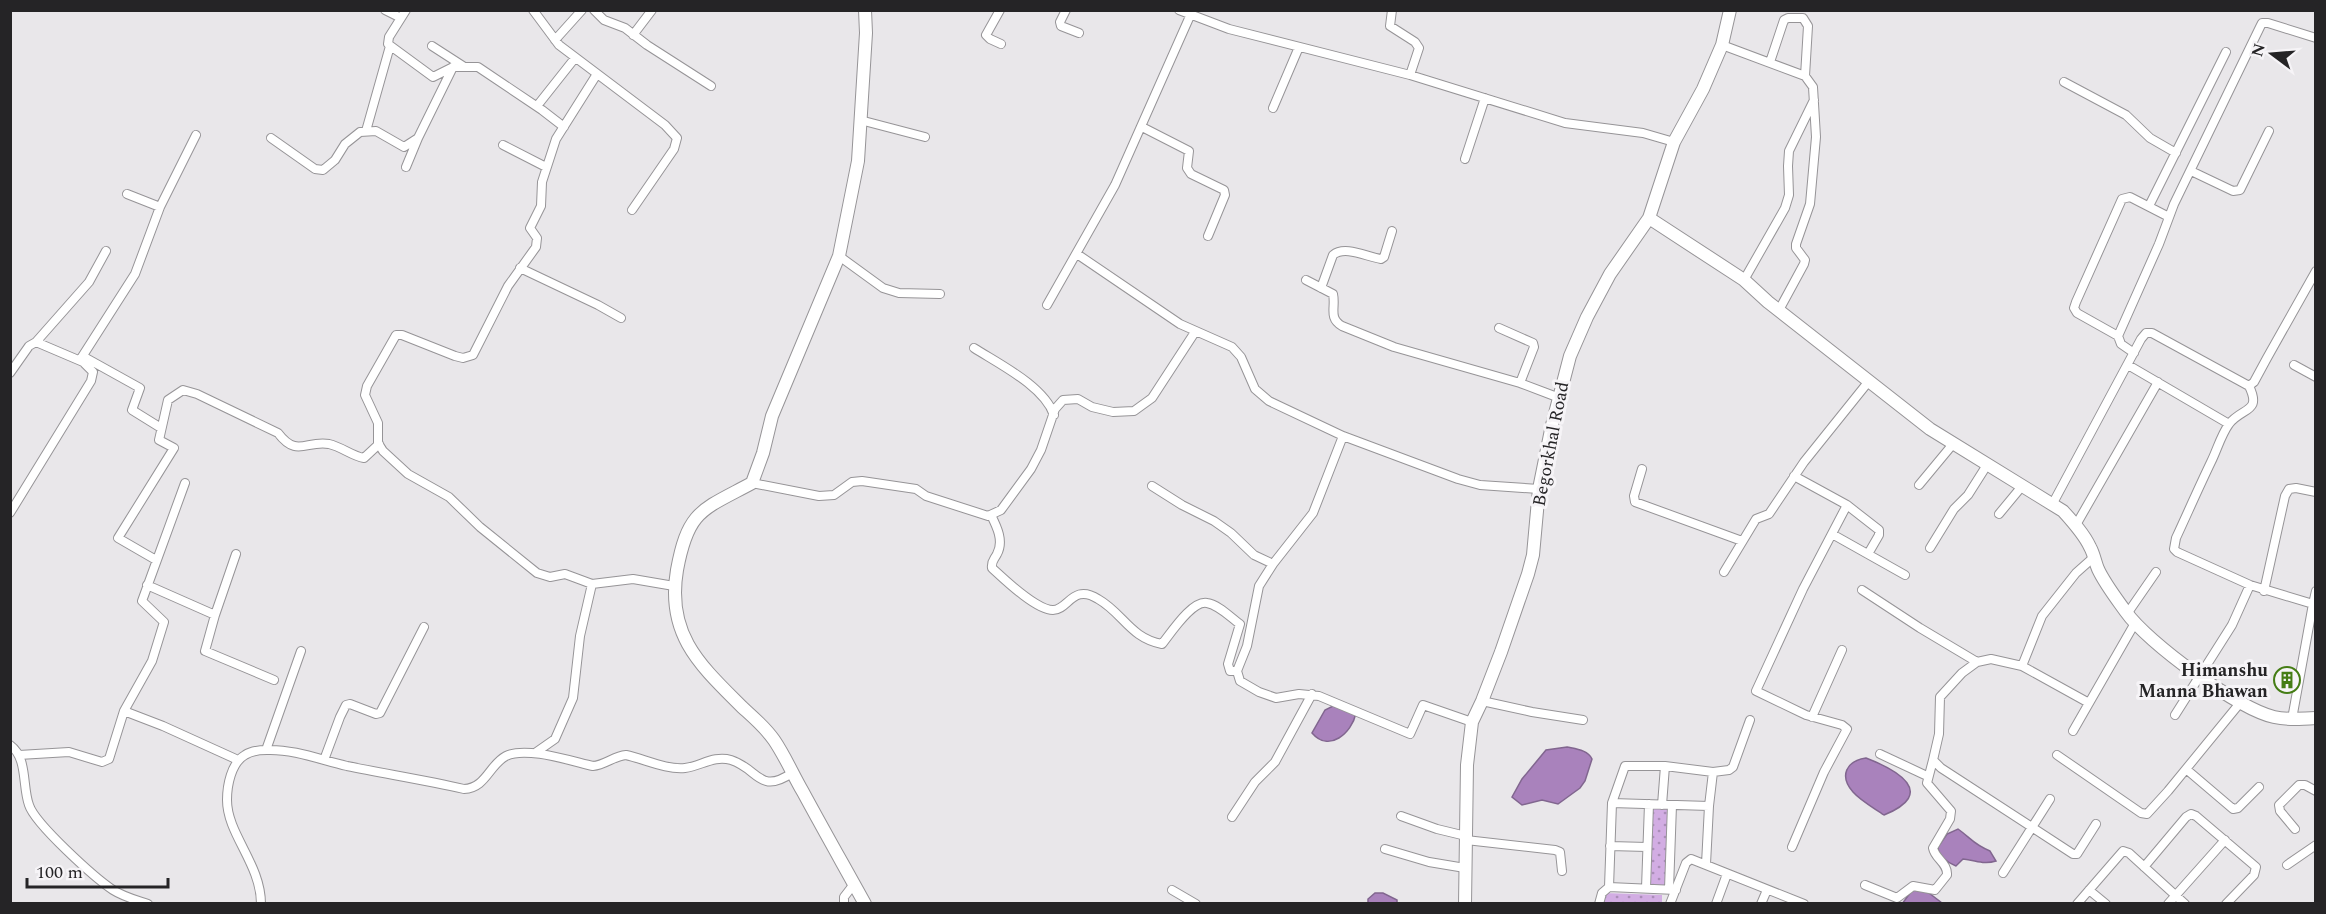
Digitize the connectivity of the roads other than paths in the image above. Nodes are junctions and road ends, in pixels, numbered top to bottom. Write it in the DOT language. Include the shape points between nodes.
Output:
graph roads {
  1 [pos="385,10"];
  2 [pos="533,10"];
  3 [pos="582,10"];
  4 [pos="594,10"];
  5 [pos="652,10"];
  6 [pos="865,10"];
  7 [pos="1000,10"];
  8 [pos="1066,10"];
  9 [pos="1179,10"];
  10 [pos="1392,10"];
  11 [pos="1730,10"];
  12 [pos="404,14"];
  13 [pos="1190,16"];
  14 [pos="1079,33"];
  15 [pos="633,35"];
  16 [pos="2316,38"];
  17 [pos="555,40"];
  18 [pos="1001,44"];
  19 [pos="1722,45"];
  20 [pos="390,46"];
  21 [pos="432,46"];
  22 [pos="1299,47"];
  23 [pos="2226,52"];
  24 [pos="575,58"];
  25 [pos="1770,62"];
  26 [pos="464,66"];
  27 [pos="453,67"];
  28 [pos="597,74"];
  29 [pos="1410,75"];
  30 [pos="1805,76"];
  31 [pos="2064,82"];
  32 [pos="711,86"];
  33 [pos="1485,98"];
  34 [pos="1814,99"];
  35 [pos="537,106"];
  36 [pos="1273,108"];
  37 [pos="861,120"];
  38 [pos="564,127"];
  39 [pos="1142,127"];
  40 [pos="366,131"];
  41 [pos="2269,131"];
  42 [pos="196,135"];
  43 [pos="925,137"];
  44 [pos="271,138"];
  45 [pos="418,138"];
  46 [pos="1674,142"];
  47 [pos="503,145"];
  48 [pos="2176,153"];
  49 [pos="1465,159"];
  50 [pos="406,167"];
  51 [pos="546,167"];
  52 [pos="2191,171"];
  53 [pos="127,194"];
  54 [pos="2149,206"];
  55 [pos="160,207"];
  56 [pos="632,210"];
  57 [pos="2169,217"];
  58 [pos="1649,218"];
  59 [pos="1392,231"];
  60 [pos="1208,236"];
  61 [pos="106,251"];
  62 [pos="1077,254"];
  63 [pos="840,256"];
  64 [pos="520,268"];
  65 [pos="2316,271"];
  66 [pos="1306,280"];
  67 [pos="1744,280"];
  68 [pos="1322,288"];
  69 [pos="940,294"];
  70 [pos="1047,305"];
  71 [pos="1779,310"];
  72 [pos="621,318"];
  73 [pos="1499,328"];
  74 [pos="1195,332"];
  75 [pos="2118,336"];
  76 [pos="36,342"];
  77 [pos="974,348"];
  78 [pos="2134,353"];
  79 [pos="81,358"];
  80 [pos="2294,365"];
  81 [pos="2128,366"];
  82 [pos="10,374"];
  83 [pos="2316,377"];
  84 [pos="1869,381"];
  85 [pos="2158,382"];
  86 [pos="1520,383"];
  87 [pos="2249,386"];
  88 [pos="1557,397"];
  89 [pos="1054,415"];
  90 [pos="2229,424"];
  91 [pos="161,428"];
  92 [pos="1343,436"];
  93 [pos="379,444"];
  94 [pos="1953,444"];
  95 [pos="1987,465"];
  96 [pos="1642,469"];
  97 [pos="1794,476"];
  98 [pos="185,483"];
  99 [pos="752,483"];
  100 [pos="1919,485"];
  101 [pos="2023,485"];
  102 [pos="1152,486"];
  103 [pos="1539,489"];
  104 [pos="2316,492"];
  105 [pos="2053,503"];
  106 [pos="1847,505"];
  107 [pos="10,513"];
  108 [pos="1999,514"];
  109 [pos="991,515"];
  110 [pos="2076,525"];
  111 [pos="1832,534"];
  112 [pos="1742,541"];
  113 [pos="1930,548"];
  114 [pos="236,554"];
  115 [pos="1868,554"];
  116 [pos="2094,557"];
  117 [pos="156,560"];
  118 [pos="1273,564"];
  119 [pos="1724,572"];
  120 [pos="2156,572"];
  121 [pos="1905,575"];
  122 [pos="592,584"];
  123 [pos="147,585"];
  124 [pos="2250,585"];
  125 [pos="674,586"];
  126 [pos="1862,590"];
  127 [pos="2264,591"];
  128 [pos="2316,591"];
  129 [pos="2313,604"];
  130 [pos="215,615"];
  131 [pos="2131,618"];
  132 [pos="2313,621"];
  133 [pos="424,627"];
  134 [pos="1842,650"];
  135 [pos="301,651"];
  136 [pos="1977,662"];
  137 [pos="2022,666"];
  138 [pos="1238,671"];
  139 [pos="2200,676"];
  140 [pos="274,680"];
  141 [pos="1311,694"];
  142 [pos="1482,701"];
  143 [pos="2089,703"];
  144 [pos="2240,703"];
  145 [pos="124,711"];
  146 [pos="2175,715"];
  147 [pos="1812,717"];
  148 [pos="2316,718"];
  149 [pos="2292,719"];
  150 [pos="1583,720"];
  151 [pos="1750,720"];
  152 [pos="1472,722"];
  153 [pos="2073,732"];
  154 [pos="10,744"];
  155 [pos="266,750"];
  156 [pos="534,753"];
  157 [pos="1880,753"];
  158 [pos="19,755"];
  159 [pos="2057,755"];
  160 [pos="237,760"];
  161 [pos="324,760"];
  162 [pos="1933,760"];
  163 [pos="1665,766"];
  164 [pos="2186,769"];
  165 [pos="1713,772"];
  166 [pos="792,773"];
  167 [pos="1927,776"];
  168 [pos="2259,787"];
  169 [pos="2316,791"];
  170 [pos="2050,799"];
  171 [pos="1612,803"];
  172 [pos="1649,804"];
  173 [pos="1667,805"];
  174 [pos="1709,806"];
  175 [pos="1401,816"];
  176 [pos="1232,817"];
  177 [pos="2096,824"];
  178 [pos="2032,828"];
  179 [pos="2295,829"];
  180 [pos="1466,838"];
  181 [pos="2225,840"];
  182 [pos="2316,845"];
  183 [pos="1610,846"];
  184 [pos="1647,847"];
  185 [pos="1792,847"];
  186 [pos="1385,849"];
  187 [pos="1706,864"];
  188 [pos="2287,866"];
  189 [pos="2144,867"];
  190 [pos="1465,868"];
  191 [pos="1562,871"];
  192 [pos="2003,873"];
  193 [pos="1727,874"];
  194 [pos="854,884"];
  195 [pos="1865,885"];
  196 [pos="1609,887"];
  197 [pos="1646,888"];
  198 [pos="1672,889"];
  199 [pos="1172,890"];
  200 [pos="1767,890"];
  201 [pos="2089,890"];
  202 [pos="2176,894"];
  203 [pos="148,903"];
  204 [pos="261,903"];
  205 [pos="844,903"];
  206 [pos="865,903"];
  207 [pos="1193,903"];
  208 [pos="1465,903"];
  209 [pos="1599,903"];
  210 [pos="1670,903"];
  211 [pos="1716,903"];
  212 [pos="1761,903"];
  213 [pos="1804,903"];
  214 [pos="2077,903"];
  215 [pos="2106,903"];
  216 [pos="2168,903"];
  217 [pos="2185,903"];
  218 [pos="2226,903"];
  1 -- 12 [label="street"];
  2 -- 17 [label="street"];
  3 -- 17 [label="street"];
  4 -- 15 [label="street" via="604,20"];
  5 -- 15 [label="street"];
  6 -- 37 [label="street"];
  7 -- 18 [label="street" via="986,35"];
  8 -- 14 [label="street" via="1060,24"];
  9 -- 13 [label="street"];
  10 -- 29 [label="street" via="1390,26 1419,48"];
  11 -- 19 [label="street, Begorkhal Road"];
  12 -- 20 [label="street" via="387,41"];
  13 -- 22 [label="street"];
  13 -- 39 [label="street"];
  15 -- 32 [label="street"];
  16 -- 52 [label="street" via="2262,23"];
  17 -- 24 [label="street"];
  19 -- 25 [label="street"];
  19 -- 46 [label="street, Begorkhal Road"];
  20 -- 27 [label="street" via="433,77"];
  20 -- 40 [label="street"];
  21 -- 26 [label="street"];
  22 -- 29 [label="street"];
  22 -- 36 [label="street"];
  23 -- 48 [label="street"];
  24 -- 28 [label="street"];
  24 -- 35 [label="street"];
  25 -- 30 [label="street"];
  25 -- 30 [label="street" via="1784,20 1803,18 1808,26"];
  26 -- 27 [label="street"];
  26 -- 35 [label="street" via="483,69"];
  27 -- 45 [label="street"];
  28 -- 38 [label="street"];
  28 -- 56 [label="street" via="678,138"];
  29 -- 33 [label="street"];
  30 -- 34 [label="street" via="1813,87"];
  31 -- 48 [label="street" via="2126,115 2150,138"];
  33 -- 46 [label="street" via="1565,123 1643,133"];
  33 -- 49 [label="street"];
  34 -- 67 [label="street" via="1789,151 1789,195 1785,208"];
  34 -- 71 [label="street" via="1816,137 1810,204 1796,248 1804,264"];
  35 -- 38 [label="street"];
  37 -- 43 [label="street"];
  37 -- 63 [label="street" via="858,161"];
  38 -- 51 [label="street"];
  39 -- 60 [label="street" via="1189,151 1187,168 1191,174 1224,190"];
  39 -- 62 [label="street"];
  40 -- 44 [label="street" via="345,144 323,170 315,169"];
  40 -- 45 [label="street" via="376,131 404,147"];
  41 -- 52 [label="street" via="2240,190 2233,191"];
  42 -- 55 [label="street"];
  45 -- 50 [label="street"];
  46 -- 58 [label="street, Begorkhal Road"];
  47 -- 51 [label="street"];
  48 -- 54 [label="street"];
  51 -- 64 [label="street" via="541,189 543,201 530,228 537,244"];
  52 -- 57 [label="street"];
  53 -- 55 [label="street"];
  54 -- 57 [label="street"];
  54 -- 75 [label="street" via="2130,197 2122,199 2074,308"];
  55 -- 79 [label="street" via="135,274"];
  57 -- 75 [label="street"];
  58 -- 67 [label="street"];
  58 -- 88 [label="street, Begorkhal Road" via="1610,274 1587,317"];
  59 -- 68 [label="street" via="1381,259 1345,251 1333,255"];
  61 -- 76 [label="street" via="89,282"];
  62 -- 70 [label="street"];
  62 -- 74 [label="street"];
  63 -- 69 [label="street" via="883,288 900,293"];
  63 -- 99 [label="street" via="772,416"];
  64 -- 72 [label="street"];
  64 -- 93 [label="street" via="469,358 402,335 394,338 365,391 378,423"];
  65 -- 87 [label="street"];
  66 -- 68 [label="street"];
  67 -- 71 [label="street"];
  68 -- 86 [label="street" via="1333,294 1333,317 1342,326 1394,347"];
  71 -- 84 [label="street"];
  73 -- 86 [label="street" via="1533,343"];
  74 -- 89 [label="street" via="1152,398 1134,411 1113,412 1078,399 1063,400"];
  74 -- 92 [label="street" via="1237,350 1261,395"];
  75 -- 78 [label="street" via="2121,344"];
  76 -- 79 [label="street"];
  76 -- 82 [label="street" via="28,346"];
  77 -- 89 [label="street" via="1021,378 1049,402"];
  78 -- 81 [label="street"];
  78 -- 87 [label="street" via="2146,333 2152,333"];
  79 -- 91 [label="street" via="140,388 132,411"];
  79 -- 107 [label="street" via="91,367 91,381"];
  80 -- 83 [label="street"];
  81 -- 85 [label="street"];
  81 -- 105 [label="street"];
  84 -- 94 [label="street"];
  84 -- 97 [label="street"];
  85 -- 90 [label="street"];
  85 -- 110 [label="street"];
  86 -- 88 [label="street"];
  87 -- 90 [label="street" via="2254,403"];
  88 -- 103 [label="street, Begorkhal Road"];
  89 -- 109 [label="street" via="1031,469 1001,510"];
  90 -- 124 [label="street" via="2176,538 2175,549"];
  91 -- 93 [label="street" via="168,400 183,390 278,433 286,443 297,447 327,444 364,458"];
  91 -- 117 [label="street" via="159,440 174,448 118,538"];
  92 -- 103 [label="street" via="1480,485"];
  92 -- 118 [label="street" via="1313,513"];
  93 -- 122 [label="street" via="408,474 449,497 537,573 550,577 565,574"];
  94 -- 95 [label="street"];
  94 -- 100 [label="street"];
  95 -- 101 [label="street"];
  95 -- 113 [label="street"];
  96 -- 112 [label="street" via="1635,502"];
  97 -- 106 [label="street"];
  97 -- 112 [label="street" via="1772,510 1756,519"];
  98 -- 117 [label="street"];
  99 -- 109 [label="street" via="827,496 852,482 862,481 916,489 975,514"];
  99 -- 125 [label="street" via="696,516 681,547"];
  101 -- 105 [label="street"];
  101 -- 108 [label="street"];
  102 -- 118 [label="street" via="1214,520 1254,555"];
  103 -- 142 [label="street, Begorkhal Road" via="1531,565"];
  104 -- 127 [label="street" via="2296,488 2289,489 2285,496"];
  105 -- 110 [label="street"];
  106 -- 111 [label="street"];
  106 -- 115 [label="street" via="1880,530"];
  109 -- 138 [label="street" via="999,536 999,552 991,562 992,568 1042,607 1058,609 1072,596 1098,598 1140,637 1162,644 1188,612 1200,603 1209,603 1240,624 1228,664 1230,671"];
  110 -- 116 [label="street"];
  111 -- 115 [label="street"];
  111 -- 147 [label="street" via="1756,691"];
  112 -- 119 [label="street"];
  114 -- 130 [label="street"];
  115 -- 121 [label="street"];
  116 -- 131 [label="street"];
  116 -- 137 [label="street" via="2042,616"];
  117 -- 123 [label="street"];
  118 -- 138 [label="street" via="1259,586"];
  120 -- 131 [label="street"];
  122 -- 125 [label="street" via="633,579"];
  122 -- 156 [label="street" via="580,636 573,698 555,739"];
  123 -- 130 [label="street"];
  123 -- 145 [label="street" via="142,601 164,622 152,661"];
  124 -- 127 [label="street"];
  124 -- 139 [label="street" via="2232,625"];
  125 -- 166 [label="street" via="675,612 693,653 774,740"];
  126 -- 136 [label="street"];
  127 -- 129 [label="street"];
  128 -- 129 [label="street"];
  129 -- 132 [label="street"];
  130 -- 140 [label="street" via="205,651"];
  131 -- 139 [label="street"];
  131 -- 143 [label="street"];
  132 -- 149 [label="street"];
  133 -- 161 [label="street" via="380,713 346,705"];
  134 -- 147 [label="street"];
  135 -- 155 [label="street"];
  136 -- 137 [label="street" via="1991,659"];
  136 -- 162 [label="street" via="1940,697 1939,734"];
  137 -- 143 [label="street"];
  138 -- 141 [label="street" via="1243,684 1269,696"];
  139 -- 144 [label="street"];
  139 -- 146 [label="street"];
  141 -- 152 [label="street" via="1410,734 1423,705"];
  141 -- 176 [label="street" via="1275,762 1255,782"];
  142 -- 150 [label="street"];
  142 -- 152 [label="street, Begorkhal Road"];
  143 -- 153 [label="street"];
  144 -- 149 [label="street" via="2274,717"];
  144 -- 164 [label="street"];
  145 -- 158 [label="street" via="106,761 69,752"];
  145 -- 160 [label="street"];
  147 -- 185 [label="street" via="1847,729"];
  148 -- 149 [label="street"];
  151 -- 165 [label="street" via="1732,767"];
  152 -- 180 [label="street, Begorkhal Road"];
  154 -- 158 [label="street"];
  155 -- 160 [label="street"];
  155 -- 161 [label="street"];
  156 -- 161 [label="street" via="509,754 472,789"];
  156 -- 166 [label="street" via="593,766 618,755 677,768 719,758 731,760 774,783"];
  157 -- 167 [label="street"];
  158 -- 203 [label="street" via="28,805 36,818 97,878 115,891"];
  159 -- 164 [label="street" via="2147,814"];
  160 -- 204 [label="street" via="227,802 255,869"];
  162 -- 167 [label="street"];
  162 -- 178 [label="street"];
  163 -- 165 [label="street"];
  163 -- 171 [label="street" via="1625,766"];
  163 -- 173 [label="street"];
  164 -- 168 [label="street" via="2233,809"];
  165 -- 174 [label="street"];
  166 -- 194 [label="street"];
  167 -- 195 [label="street" via="1929,788 1951,811 1933,848 1947,875 1935,890 1913,886 1897,898"];
  169 -- 179 [label="street" via="2299,785 2279,805"];
  170 -- 178 [label="street"];
  171 -- 172 [label="street"];
  171 -- 183 [label="street"];
  172 -- 173 [label="street"];
  172 -- 184 [label="street"];
  173 -- 174 [label="street"];
  173 -- 198 [label="street"];
  174 -- 187 [label="street"];
  175 -- 180 [label="street"];
  177 -- 178 [label="street" via="2077,854"];
  178 -- 192 [label="street"];
  180 -- 190 [label="street, Begorkhal Road"];
  180 -- 191 [label="street" via="1555,850 1562,856"];
  181 -- 189 [label="street" via="2191,814"];
  181 -- 202 [label="street"];
  181 -- 218 [label="street" via="2256,867 2254,875"];
  182 -- 188 [label="street"];
  183 -- 184 [label="street"];
  183 -- 196 [label="street"];
  184 -- 197 [label="street"];
  186 -- 190 [label="street"];
  187 -- 193 [label="street"];
  187 -- 198 [label="street" via="1688,860"];
  189 -- 201 [label="street" via="2123,851"];
  189 -- 202 [label="street"];
  190 -- 208 [label="street, Begorkhal Road"];
  193 -- 200 [label="street"];
  193 -- 211 [label="street"];
  194 -- 205 [label="street"];
  194 -- 206 [label="street"];
  196 -- 197 [label="street"];
  196 -- 209 [label="street"];
  197 -- 198 [label="street"];
  198 -- 210 [label="street"];
  199 -- 207 [label="street"];
  200 -- 212 [label="street"];
  200 -- 213 [label="street"];
  201 -- 214 [label="street"];
  201 -- 215 [label="street"];
  202 -- 216 [label="street"];
  202 -- 217 [label="street"];
}
